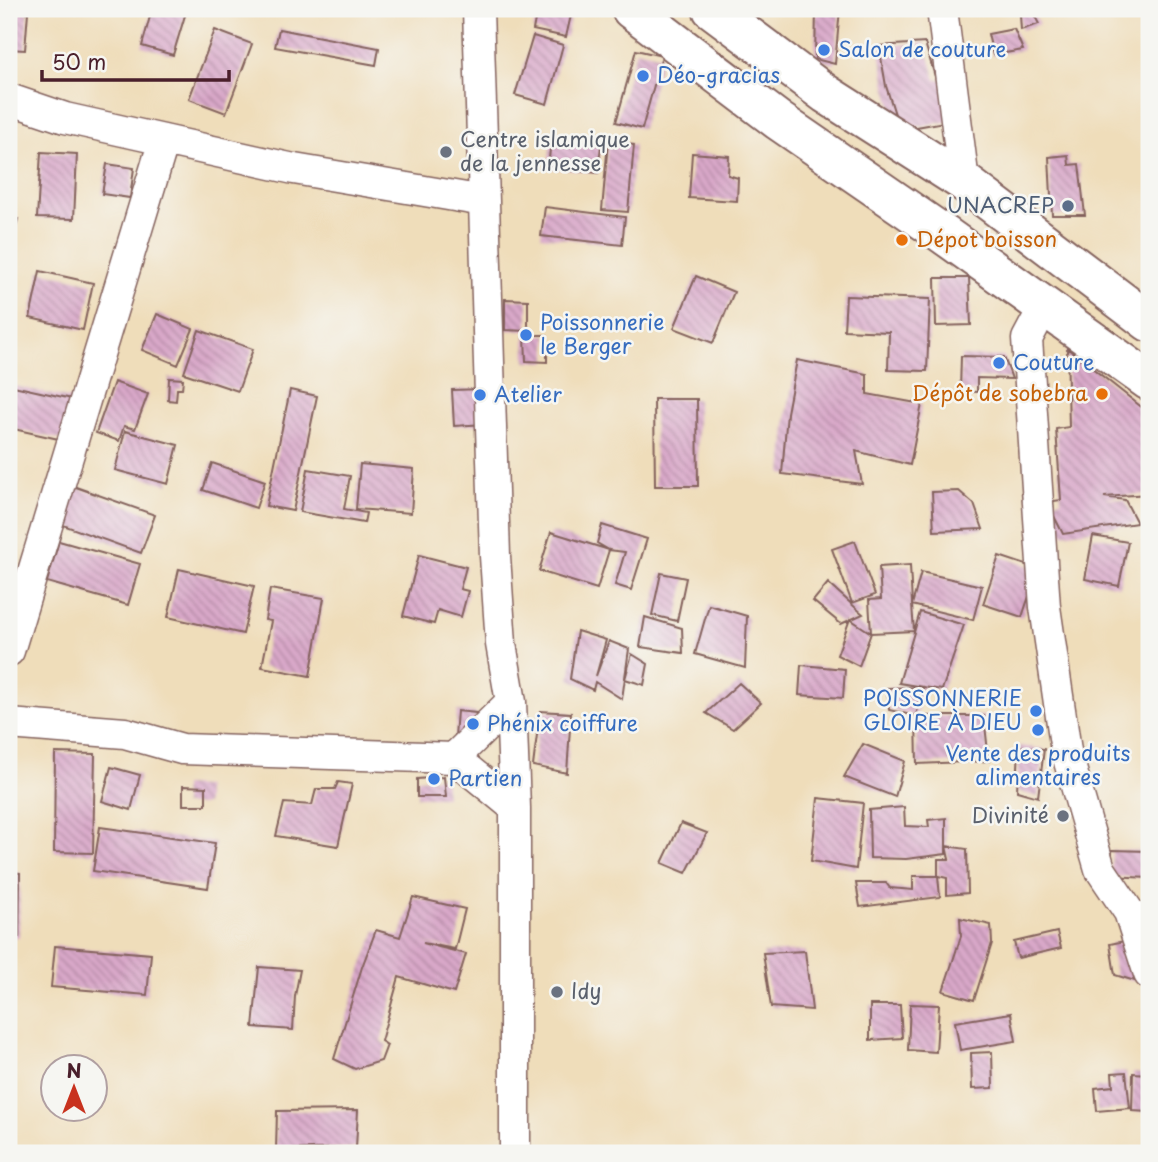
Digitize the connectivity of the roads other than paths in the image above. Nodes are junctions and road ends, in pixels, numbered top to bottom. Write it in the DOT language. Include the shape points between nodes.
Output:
graph roads {
  1 [pos="478,9"];
  2 [pos="631,9"];
  3 [pos="712,9"];
  4 [pos="942,9"];
  5 [pos="9,99"];
  6 [pos="164,140"];
  7 [pos="964,181"];
  8 [pos="484,201"];
  9 [pos="1044,307"];
  10 [pos="1149,322"];
  11 [pos="1149,381"];
  12 [pos="9,650"];
  13 [pos="511,702"];
  14 [pos="9,724"];
  15 [pos="454,758"];
  16 [pos="515,807"];
  17 [pos="1149,974"];
  18 [pos="515,1153"];
  1 -- 8 [label="street"];
  2 -- 9 [label="main road" via="779,121"];
  3 -- 7 [label="main road" via="826,94"];
  4 -- 7 [label="street"];
  5 -- 6 [label="street" via="65,118"];
  6 -- 8 [label="street" via="294,169"];
  6 -- 12 [label="street"];
  7 -- 10 [label="main road"];
  8 -- 13 [label="street" via="498,607"];
  9 -- 11 [label="main road"];
  9 -- 17 [label="street" via="1027,340 1053,674 1066,751 1100,869 1129,912"];
  13 -- 15 [label="street"];
  13 -- 16 [label="street"];
  14 -- 15 [label="street" via="125,733 182,748"];
  15 -- 16 [label="street"];
  16 -- 18 [label="street"];
}
